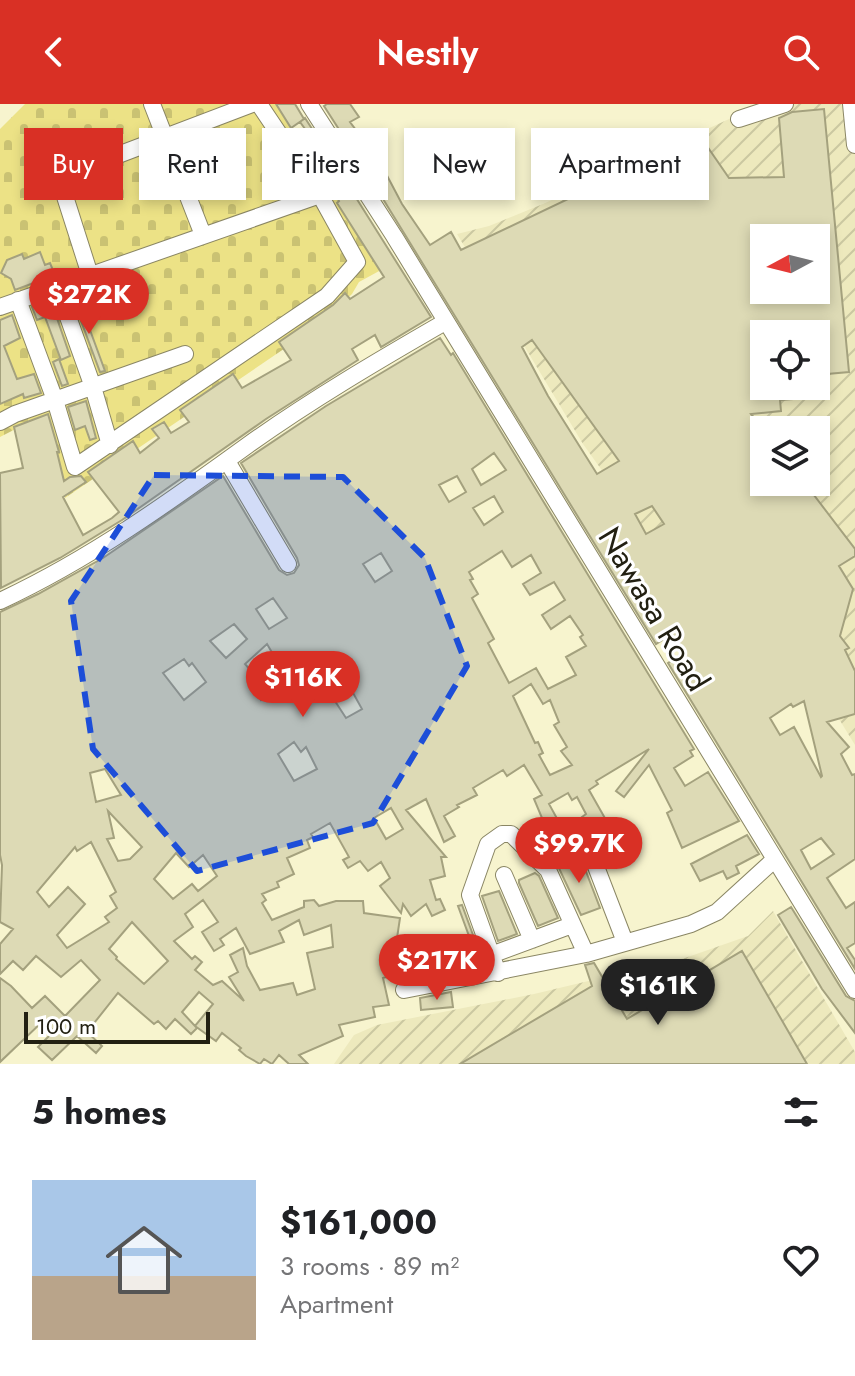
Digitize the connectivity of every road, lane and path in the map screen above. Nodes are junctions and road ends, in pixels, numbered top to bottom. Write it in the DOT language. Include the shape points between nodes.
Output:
graph roads {
  1 [pos="152,104"];
  2 [pos="252,104"];
  3 [pos="259,104"];
  4 [pos="309,104"];
  5 [pos="785,104"];
  6 [pos="851,104"];
  7 [pos="739,119"];
  8 [pos="161,128"];
  9 [pos="188,128"];
  10 [pos="275,128"];
  11 [pos="855,145"];
  12 [pos="139,147"];
  13 [pos="189,200"];
  14 [pos="305,200"];
  15 [pos="323,200"];
  16 [pos="203,235"];
  17 [pos="90,275"];
  18 [pos="57,286"];
  19 [pos="18,300"];
  20 [pos="0,307"];
  21 [pos="445,322"];
  22 [pos="185,354"];
  23 [pos="93,387"];
  24 [pos="55,400"];
  25 [pos="0,422"];
  26 [pos="110,445"];
  27 [pos="227,461"];
  28 [pos="288,564"];
  29 [pos="0,601"];
  30 [pos="590,851"];
  31 [pos="775,859"];
  32 [pos="504,875"];
  33 [pos="572,925"];
  34 [pos="532,940"];
  35 [pos="625,942"];
  36 [pos="586,954"];
  37 [pos="491,955"];
  38 [pos="498,973"];
  39 [pos="404,990"];
  40 [pos="855,990"];
  1 -- 8 [label="street"];
  2 -- 9 [label="street"];
  3 -- 10 [label="street"];
  4 -- 21 [label="street, Nawasa Road"];
  5 -- 7 [label="street"];
  6 -- 11 [label="street"];
  12 -- 17 [label="street" via="62,178"];
  13 -- 16 [label="street"];
  14 -- 16 [label="street"];
  15 -- 26 [label="street" via="357,262 307,311"];
  16 -- 17 [label="street"];
  17 -- 18 [label="street"];
  18 -- 19 [label="street"];
  18 -- 23 [label="street"];
  19 -- 20 [label="street"];
  19 -- 24 [label="street"];
  21 -- 27 [label="street" via="371,364"];
  21 -- 31 [label="street, Nawasa Road"];
  22 -- 23 [label="street"];
  23 -- 24 [label="street"];
  23 -- 26 [label="street"];
  24 -- 25 [label="street"];
  24 -- 26 [label="street" via="75,467"];
  27 -- 28 [label="street"];
  27 -- 29 [label="street" via="91,554"];
  30 -- 35 [label="street"];
  31 -- 35 [label="street" via="717,912"];
  31 -- 40 [label="street, Nawasa Road"];
  32 -- 34 [label="street"];
  33 -- 34 [label="street"];
  33 -- 36 [label="street"];
  33 -- 37 [label="street" via="548,870 511,834 502,834 488,844 470,895"];
  34 -- 37 [label="street"];
  35 -- 36 [label="street"];
  36 -- 38 [label="street"];
  37 -- 38 [label="street"];
  38 -- 39 [label="street"];
}
